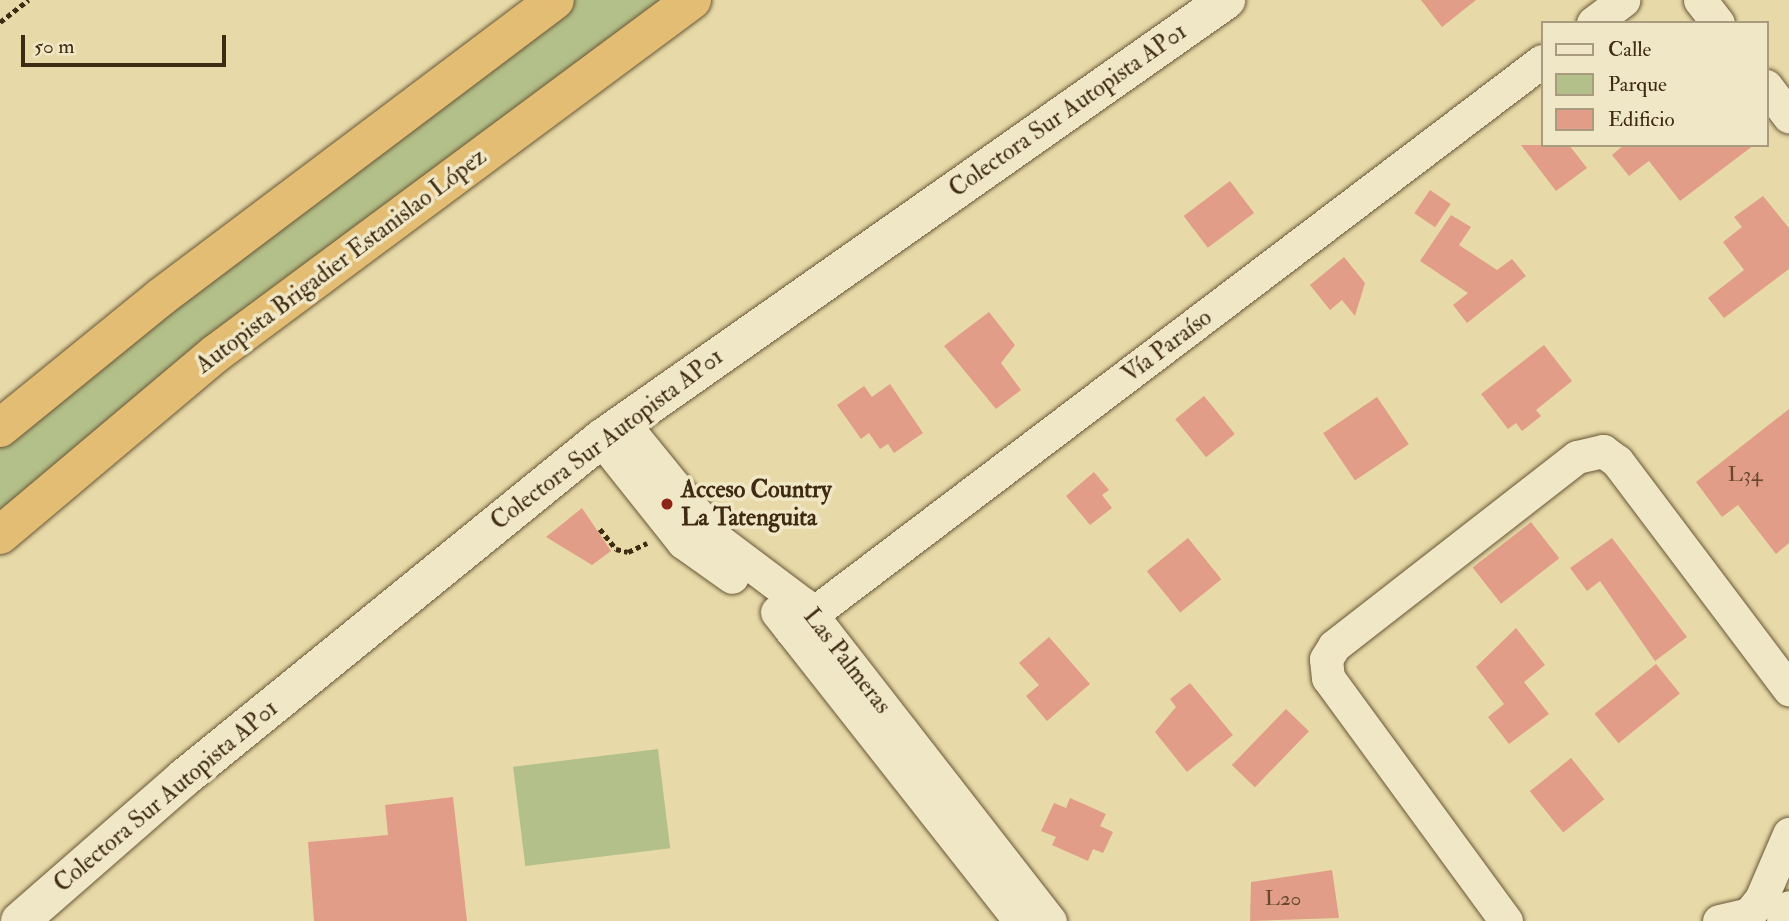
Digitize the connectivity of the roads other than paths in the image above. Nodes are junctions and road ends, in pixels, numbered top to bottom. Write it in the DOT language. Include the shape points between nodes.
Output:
graph roads {
  1 [pos="555,0"];
  2 [pos="692,0"];
  3 [pos="1226,0"];
  4 [pos="1623,0"];
  5 [pos="1700,0"];
  6 [pos="1596,21"];
  7 [pos="1716,21"];
  8 [pos="1540,63"];
  9 [pos="1768,89"];
  10 [pos="1789,116"];
  11 [pos="0,428"];
  12 [pos="612,431"];
  13 [pos="0,535"];
  14 [pos="801,622"];
  15 [pos="1789,690"];
  16 [pos="1789,834"];
  17 [pos="1789,907"];
  18 [pos="1756,920"];
  19 [pos="20,921"];
  20 [pos="1020,921"];
  21 [pos="1051,921"];
  22 [pos="1506,921"];
  1 -- 11 [label="highway" via="161,297"];
  2 -- 13 [label="highway, Autopista Brigadier Estanislao López" via="215,354"];
  3 -- 12 [label="main road, Colectora Sur Autopista AP01"];
  4 -- 6 [label="street"];
  5 -- 7 [label="street"];
  8 -- 14 [label="street, Vía Paraíso"];
  9 -- 10 [label="street"];
  12 -- 14 [label="street, Las Palmeras"];
  12 -- 14 [label="street, Las Palmeras" via="670,526 774,608"];
  12 -- 19 [label="main road, Colectora Sur Autopista AP01" via="185,777"];
  14 -- 20 [label="street, Las Palmeras"];
  14 -- 21 [label="street, Las Palmeras"];
  15 -- 22 [label="street" via="1618,461 1603,451 1577,457 1334,646 1326,659 1328,678"];
  16 -- 18 [label="street"];
  17 -- 18 [label="street"];
}
